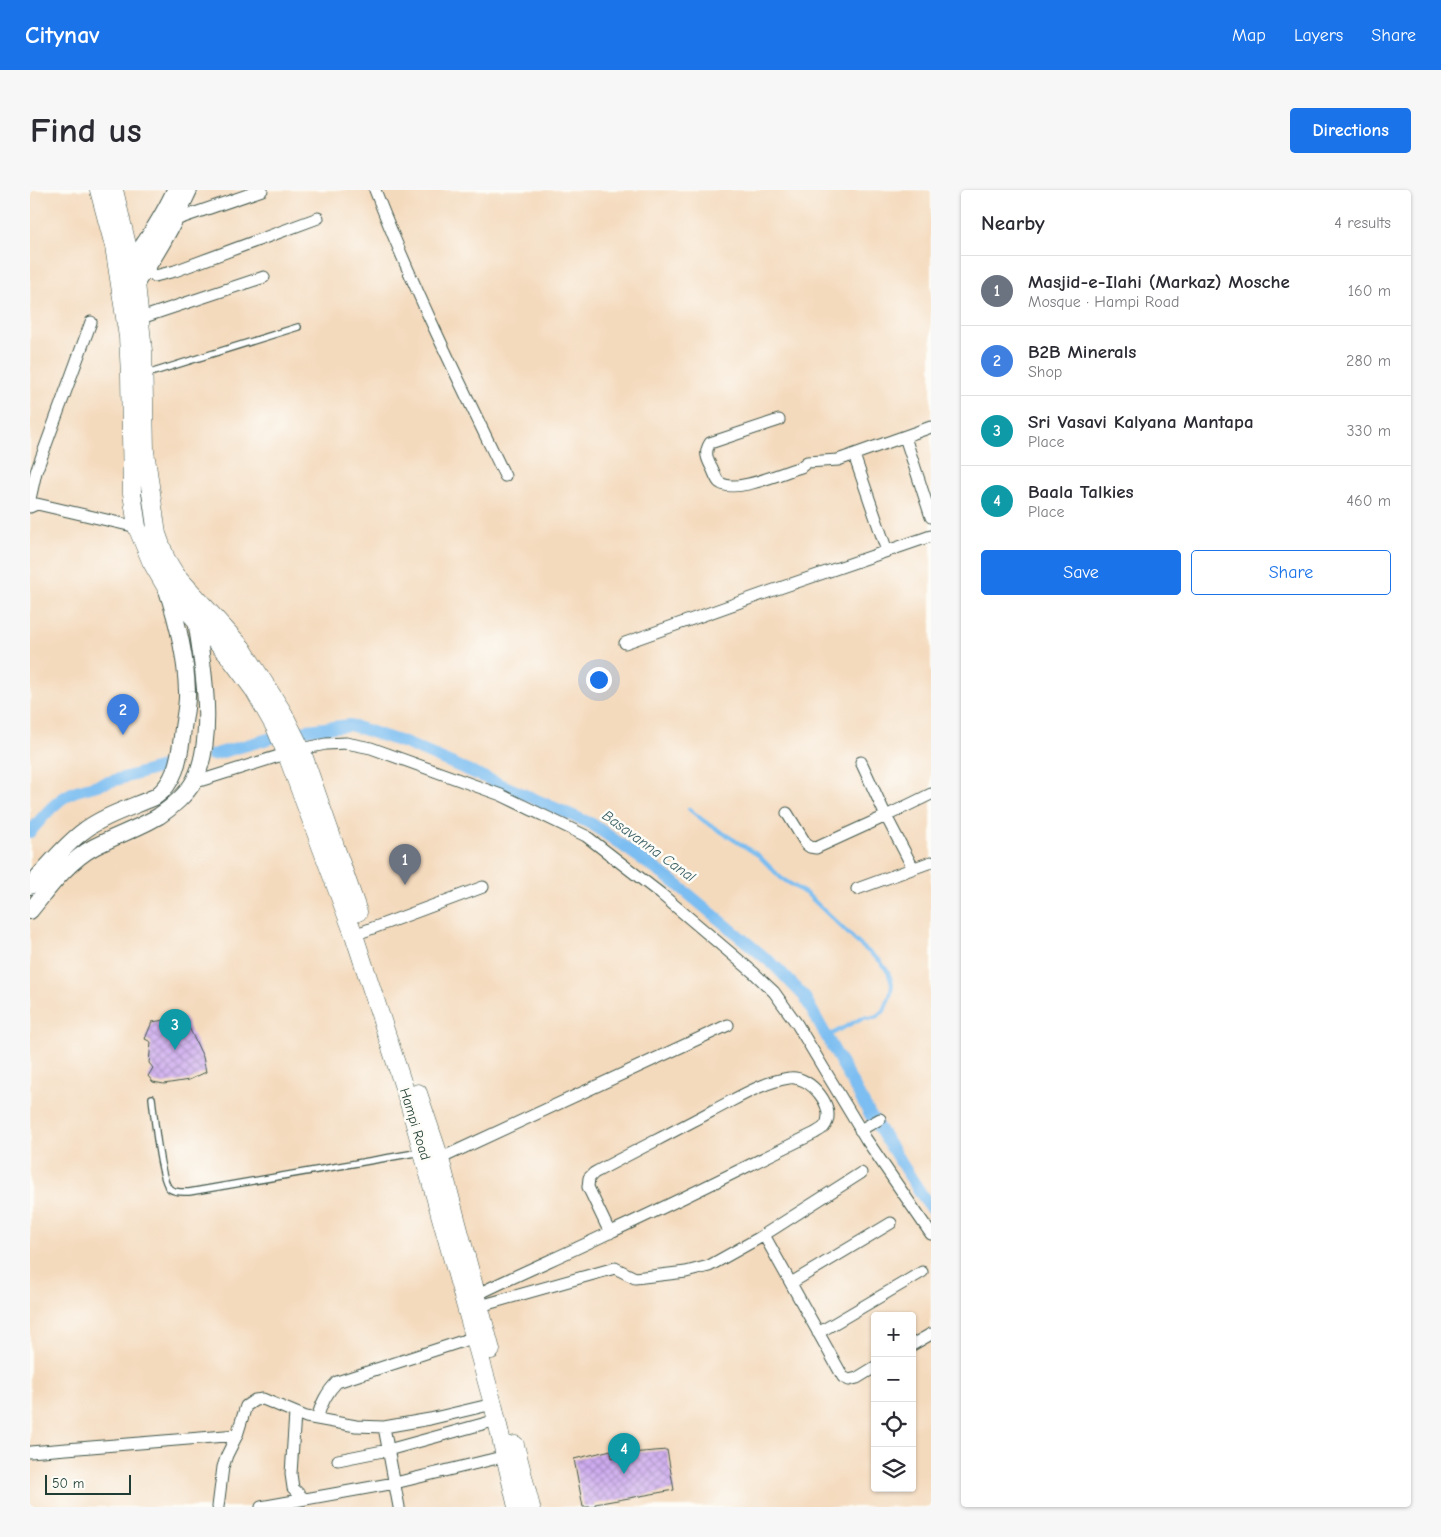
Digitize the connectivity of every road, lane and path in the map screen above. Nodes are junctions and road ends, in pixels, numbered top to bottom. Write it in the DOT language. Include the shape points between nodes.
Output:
graph roads {
  1 [pos="99,190"];
  2 [pos="114,190"];
  3 [pos="175,190"];
  4 [pos="189,190"];
  5 [pos="262,190"];
  6 [pos="375,190"];
  7 [pos="318,218"];
  8 [pos="175,220"];
  9 [pos="137,272"];
  10 [pos="264,277"];
  11 [pos="119,278"];
  12 [pos="123,298"];
  13 [pos="141,318"];
  14 [pos="91,322"];
  15 [pos="298,327"];
  16 [pos="143,375"];
  17 [pos="779,420"];
  18 [pos="931,427"];
  19 [pos="905,437"];
  20 [pos="854,455"];
  21 [pos="505,476"];
  22 [pos="30,499"];
  23 [pos="30,506"];
  24 [pos="931,517"];
  25 [pos="137,528"];
  26 [pos="931,536"];
  27 [pos="887,551"];
  28 [pos="166,587"];
  29 [pos="196,620"];
  30 [pos="625,643"];
  31 [pos="281,725"];
  32 [pos="292,749"];
  33 [pos="861,762"];
  34 [pos="193,783"];
  35 [pos="931,794"];
  36 [pos="787,812"];
  37 [pos="886,816"];
  38 [pos="931,862"];
  39 [pos="913,868"];
  40 [pos="30,886"];
  41 [pos="483,887"];
  42 [pos="857,888"];
  43 [pos="30,911"];
  44 [pos="360,933"];
  45 [pos="728,1025"];
  46 [pos="152,1098"];
  47 [pos="880,1119"];
  48 [pos="863,1128"];
  49 [pos="430,1158"];
  50 [pos="861,1173"];
  51 [pos="891,1223"];
  52 [pos="610,1233"];
  53 [pos="764,1234"];
  54 [pos="931,1234"];
  55 [pos="922,1272"];
  56 [pos="791,1283"];
  57 [pos="474,1300"];
  58 [pos="818,1333"];
  59 [pos="931,1334"];
  60 [pos="475,1337"];
  61 [pos="916,1343"];
  62 [pos="871,1369"];
  63 [pos="495,1412"];
  64 [pos="296,1413"];
  65 [pos="317,1419"];
  66 [pos="384,1427"];
  67 [pos="237,1435"];
  68 [pos="388,1450"];
  69 [pos="30,1452"];
  70 [pos="506,1456"];
  71 [pos="338,1460"];
  72 [pos="395,1483"];
  73 [pos="304,1499"];
  74 [pos="218,1507"];
  75 [pos="261,1507"];
  76 [pos="398,1507"];
  77 [pos="517,1507"];
  78 [pos="531,1507"];
  1 -- 11 [label="main road"];
  2 -- 9 [label="main road"];
  3 -- 9 [label="main road" via="146,243"];
  4 -- 8 [label="main road"];
  5 -- 8 [label="street"];
  6 -- 21 [label="street" via="430,321"];
  7 -- 9 [label="street" via="175,271 155,276"];
  8 -- 9 [label="main road"];
  9 -- 11 [label="main road"];
  9 -- 12 [label="main road"];
  9 -- 13 [label="main road"];
  10 -- 13 [label="street"];
  11 -- 12 [label="main road"];
  12 -- 25 [label="main road" via="130,375 132,493"];
  13 -- 16 [label="main road"];
  14 -- 22 [label="street" via="36,472"];
  15 -- 16 [label="lane"];
  16 -- 31 [label="main road" via="148,482 157,534 166,559 185,587 242,648"];
  17 -- 20 [label="street" via="710,443 706,449 707,459 718,481 728,486 741,486 807,462 838,460"];
  18 -- 19 [label="street"];
  19 -- 20 [label="street"];
  19 -- 24 [label="street"];
  20 -- 27 [label="street"];
  23 -- 25 [label="street" via="36,504"];
  25 -- 28 [label="main road"];
  26 -- 27 [label="street"];
  27 -- 30 [label="street"];
  28 -- 29 [label="main road"];
  28 -- 40 [label="main road" via="177,622 187,693 177,766 170,782 155,797 82,832"];
  29 -- 31 [label="main road"];
  29 -- 34 [label="main road" via="206,719 203,755"];
  31 -- 32 [label="main road, Hampi Road"];
  32 -- 34 [label="street"];
  32 -- 44 [label="main road, Hampi Road"];
  32 -- 48 [label="street" via="346,743 371,748 501,795 586,836 661,894 774,992"];
  33 -- 37 [label="street"];
  34 -- 43 [label="main road" via="159,816 92,848 51,885"];
  35 -- 37 [label="street"];
  36 -- 37 [label="street" via="806,844 812,848"];
  37 -- 39 [label="street"];
  38 -- 39 [label="street"];
  39 -- 42 [label="street"];
  41 -- 44 [label="street"];
  44 -- 49 [label="main road, Hampi Road" via="409,1103"];
  45 -- 49 [label="street"];
  46 -- 49 [label="lane" via="163,1175 170,1189 178,1192"];
  47 -- 48 [label="street"];
  48 -- 54 [label="street"];
  49 -- 57 [label="main road, Hampi Road"];
  50 -- 53 [label="street"];
  51 -- 56 [label="street"];
  52 -- 52 [label="street" via="588,1187 589,1178 594,1173 765,1085 790,1077 809,1082 827,1107 828,1118 820,1130"];
  52 -- 57 [label="street"];
  53 -- 56 [label="street"];
  53 -- 57 [label="street" via="709,1266 635,1278 615,1268"];
  55 -- 58 [label="street"];
  56 -- 58 [label="street"];
  57 -- 60 [label="main road, Hampi Road"];
  57 -- 78 [label="main road"];
  58 -- 62 [label="street" via="843,1377 849,1380"];
  59 -- 61 [label="street"];
  60 -- 63 [label="main road, Hampi Road"];
  60 -- 65 [label="street" via="337,1382 321,1403"];
  63 -- 66 [label="street"];
  63 -- 68 [label="street"];
  63 -- 70 [label="main road, Hampi Road"];
  64 -- 65 [label="street"];
  64 -- 67 [label="street" via="263,1399 255,1400 246,1406"];
  64 -- 73 [label="street" via="292,1488"];
  65 -- 66 [label="street"];
  66 -- 68 [label="street"];
  67 -- 69 [label="street"];
  67 -- 74 [label="street" via="223,1467"];
  68 -- 71 [label="street"];
  68 -- 72 [label="street"];
  70 -- 72 [label="street"];
  70 -- 77 [label="main road, Hampi Road"];
  72 -- 73 [label="street"];
  72 -- 76 [label="street"];
  73 -- 75 [label="street"];
}
